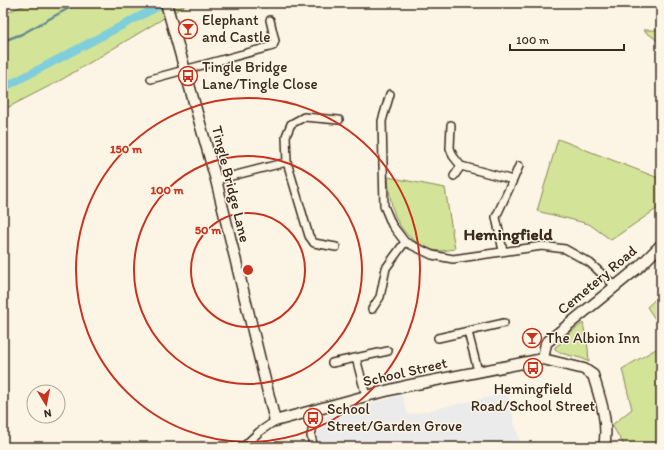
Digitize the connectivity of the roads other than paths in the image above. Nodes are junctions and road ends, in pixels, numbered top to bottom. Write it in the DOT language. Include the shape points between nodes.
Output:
graph roads {
  1 [pos="166,3"];
  2 [pos="270,20"];
  3 [pos="186,69"];
  4 [pos="151,79"];
  5 [pos="390,94"];
  6 [pos="339,120"];
  7 [pos="451,125"];
  8 [pos="287,162"];
  9 [pos="461,166"];
  10 [pos="519,166"];
  11 [pos="454,176"];
  12 [pos="216,180"];
  13 [pos="512,180"];
  14 [pos="405,242"];
  15 [pos="661,245"];
  16 [pos="336,247"];
  17 [pos="503,251"];
  18 [pos="615,286"];
  19 [pos="372,309"];
  20 [pos="504,323"];
  21 [pos="468,332"];
  22 [pos="438,338"];
  23 [pos="388,351"];
  24 [pos="356,358"];
  25 [pos="543,359"];
  26 [pos="332,363"];
  27 [pos="478,371"];
  28 [pos="366,396"];
  29 [pos="310,412"];
  30 [pos="275,421"];
  31 [pos="243,447"];
  32 [pos="314,447"];
  33 [pos="604,447"];
  1 -- 3 [label="street, Tingle Bridge Lane"];
  2 -- 3 [label="street" via="275,41 273,46"];
  3 -- 4 [label="street"];
  3 -- 12 [label="street, Tingle Bridge Lane"];
  5 -- 14 [label="street" via="382,121 384,206 392,224"];
  6 -- 8 [label="street" via="304,118 291,124 286,136"];
  7 -- 9 [label="street" via="449,144"];
  8 -- 12 [label="street"];
  8 -- 16 [label="street" via="308,236 314,242"];
  9 -- 11 [label="street"];
  9 -- 13 [label="street"];
  10 -- 13 [label="street"];
  12 -- 30 [label="street, Tingle Bridge Lane"];
  13 -- 17 [label="street" via="496,217"];
  14 -- 17 [label="street" via="432,255 453,259"];
  14 -- 19 [label="street" via="386,268 380,297"];
  15 -- 18 [label="street, Cemetery Road"];
  17 -- 18 [label="street" via="542,246 565,249 590,263"];
  18 -- 25 [label="street, Cemetery Road" via="546,343"];
  20 -- 21 [label="street"];
  21 -- 22 [label="street"];
  21 -- 27 [label="street"];
  23 -- 24 [label="street"];
  24 -- 26 [label="street"];
  24 -- 28 [label="street"];
  25 -- 27 [label="street, School Street"];
  25 -- 33 [label="street" via="584,369 593,375 604,410"];
  27 -- 28 [label="street, School Street"];
  28 -- 29 [label="street, School Street"];
  29 -- 30 [label="street, School Street"];
  29 -- 32 [label="street"];
  30 -- 31 [label="street"];
}
